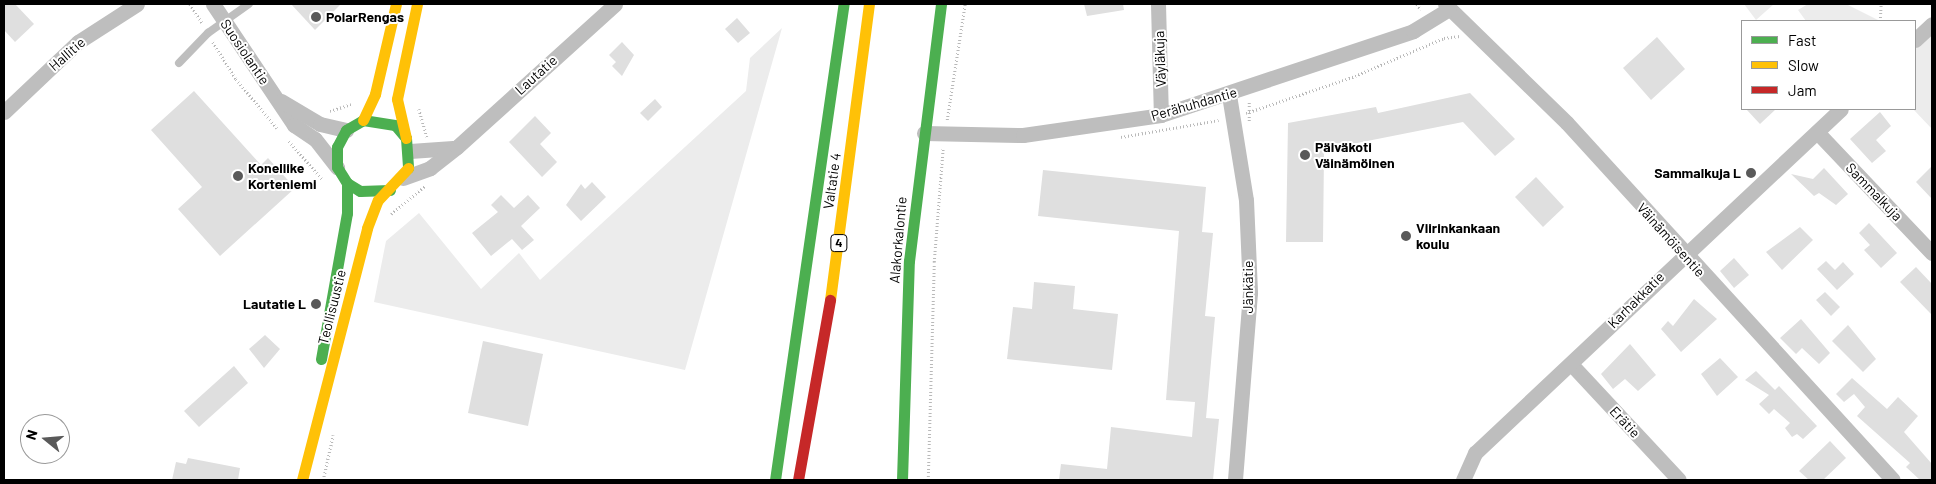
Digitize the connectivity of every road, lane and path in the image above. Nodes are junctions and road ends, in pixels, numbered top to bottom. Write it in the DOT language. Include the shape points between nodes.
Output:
graph roads {
  1 [pos="137,4"];
  2 [pos="213,4"];
  3 [pos="249,4"];
  4 [pos="396,4"];
  5 [pos="417,4"];
  6 [pos="615,4"];
  7 [pos="844,4"];
  8 [pos="870,4"];
  9 [pos="941,4"];
  10 [pos="965,4"];
  11 [pos="1158,4"];
  12 [pos="1880,4"];
  13 [pos="1447,7"];
  14 [pos="1880,20"];
  15 [pos="224,23"];
  16 [pos="1932,24"];
  17 [pos="1469,27"];
  18 [pos="1916,39"];
  19 [pos="179,63"];
  20 [pos="1229,95"];
  21 [pos="277,99"];
  22 [pos="416,104"];
  23 [pos="1840,110"];
  24 [pos="4,112"];
  25 [pos="1161,115"];
  26 [pos="1232,117"];
  27 [pos="362,120"];
  28 [pos="346,130"];
  29 [pos="1817,132"];
  30 [pos="924,133"];
  31 [pos="944,142"];
  32 [pos="408,145"];
  33 [pos="457,147"];
  34 [pos="429,152"];
  35 [pos="337,167"];
  36 [pos="430,168"];
  37 [pos="403,178"];
  38 [pos="347,183"];
  39 [pos="390,190"];
  40 [pos="384,221"];
  41 [pos="1932,253"];
  42 [pos="1684,255"];
  43 [pos="1571,364"];
  44 [pos="334,432"];
  45 [pos="313,437"];
  46 [pos="1462,479"];
  47 [pos="302,480"];
  48 [pos="323,480"];
  49 [pos="775,480"];
  50 [pos="798,480"];
  51 [pos="902,480"];
  52 [pos="928,480"];
  53 [pos="1236,480"];
  54 [pos="1679,480"];
  55 [pos="1893,480"];
  1 -- 24 [label="street, Hallitie" via="78,42"];
  2 -- 15 [label="street, Suosiolantie"];
  3 -- 15 [label="lane"];
  4 -- 27 [label="main road" via="375,94"];
  5 -- 32 [label="main road" via="397,100"];
  6 -- 33 [label="street, Lautatie"];
  7 -- 49 [label="main road, Valtatie 4 / 4"];
  8 -- 50 [label="main road, Valtatie 4 / 4" via="822,365"];
  9 -- 30 [label="main road, Alakorkalontie"];
  10 -- 31 [label="path"];
  11 -- 25 [label="street, Väyläkuja"];
  12 -- 14 [label="path"];
  13 -- 17 [label="street, Väinämöisentie"];
  13 -- 20 [label="street, Perähuhdantie" via="1413,31"];
  15 -- 19 [label="lane"];
  15 -- 21 [label="street, Suosiolantie"];
  16 -- 18 [label="street"];
  17 -- 26 [label="path" via="1457,40 1444,38 1356,76"];
  17 -- 42 [label="street, Väinämöisentie" via="1567,123"];
  20 -- 25 [label="street, Perähuhdantie"];
  20 -- 26 [label="street, Jänkätie"];
  21 -- 28 [label="street, Suosiolantie" via="320,124"];
  21 -- 35 [label="street, Suosiolantie" via="294,125 315,139"];
  22 -- 34 [label="path" via="426,125"];
  23 -- 29 [label="street, Karhakkatie"];
  25 -- 31 [label="street, Perähuhdantie" via="1023,135"];
  26 -- 53 [label="street, Jänkätie" via="1246,200 1250,293"];
  27 -- 28 [label="main road"];
  27 -- 32 [label="main road" via="387,122"];
  28 -- 35 [label="main road" via="337,147"];
  29 -- 41 [label="street, Sammalkuja"];
  29 -- 42 [label="street, Karhakkatie"];
  30 -- 31 [label="street, Perähuhdantie"];
  30 -- 51 [label="main road, Alakorkalontie" via="909,261"];
  31 -- 52 [label="path" via="934,262"];
  32 -- 34 [label="street"];
  32 -- 37 [label="main road"];
  33 -- 34 [label="street"];
  33 -- 36 [label="street, Lautatie"];
  35 -- 38 [label="main road"];
  36 -- 37 [label="street, Lautatie"];
  36 -- 40 [label="path" via="429,183"];
  37 -- 39 [label="main road"];
  38 -- 39 [label="main road" via="367,192"];
  38 -- 45 [label="main road, Teollisuustie" via="347,213 318,375"];
  39 -- 45 [label="main road, Teollisuustie" via="378,200 367,228"];
  42 -- 43 [label="street, Karhakkatie"];
  42 -- 55 [label="street, Väinämöisentie"];
  43 -- 46 [label="street, Karhakkatie" via="1475,453"];
  43 -- 54 [label="street, Erätie"];
  44 -- 48 [label="path"];
  45 -- 47 [label="main road, Teollisuustie"];
}
